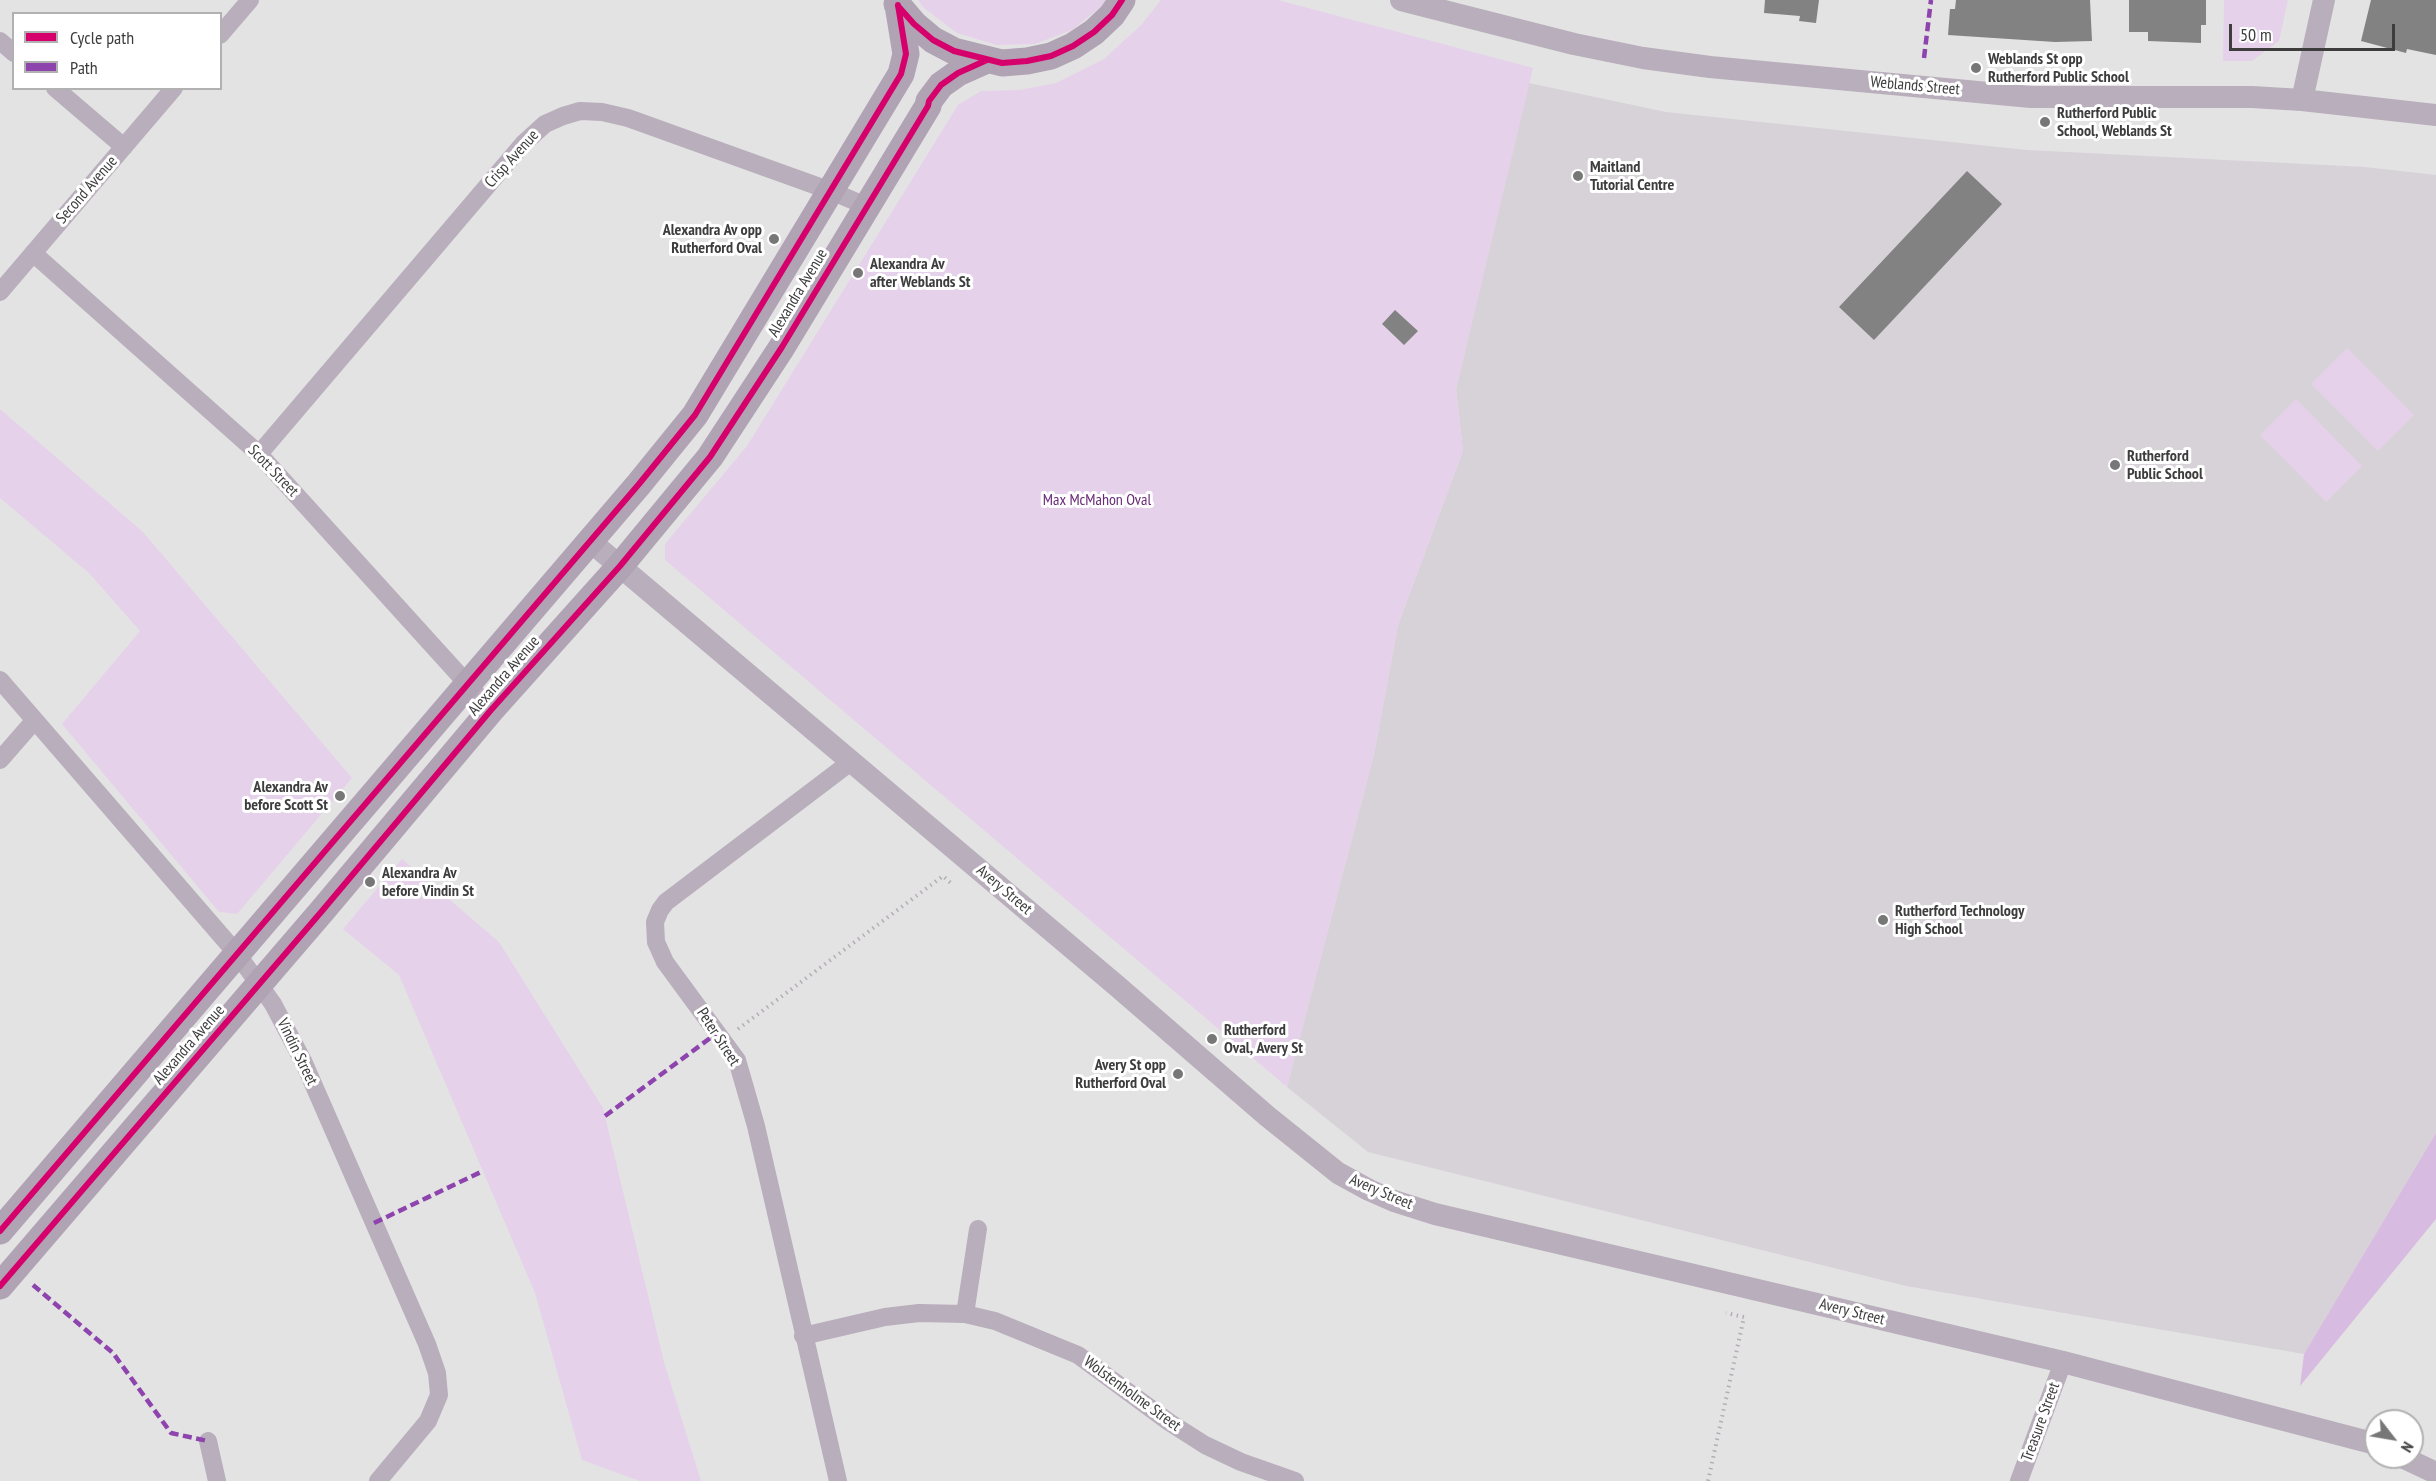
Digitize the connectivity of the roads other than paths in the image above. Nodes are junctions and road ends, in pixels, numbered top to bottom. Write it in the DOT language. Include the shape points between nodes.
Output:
graph roads {
  1 [pos="250,0"];
  2 [pos="1122,0"];
  3 [pos="1401,0"];
  4 [pos="2324,0"];
  5 [pos="897,3"];
  6 [pos="222,32"];
  7 [pos="0,41"];
  8 [pos="12,51"];
  9 [pos="987,60"];
  10 [pos="57,90"];
  11 [pos="172,90"];
  12 [pos="2302,100"];
  13 [pos="2436,115"];
  14 [pos="124,147"];
  15 [pos="831,191"];
  16 [pos="866,206"];
  17 [pos="33,253"];
  18 [pos="0,292"];
  19 [pos="260,454"];
  20 [pos="590,541"];
  21 [pos="620,566"];
  22 [pos="0,680"];
  23 [pos="467,683"];
  24 [pos="491,710"];
  25 [pos="34,721"];
  26 [pos="0,760"];
  27 [pos="852,761"];
  28 [pos="238,955"];
  29 [pos="260,983"];
  30 [pos="978,1229"];
  31 [pos="0,1231"];
  32 [pos="0,1286"];
  33 [pos="965,1314"];
  34 [pos="803,1336"];
  35 [pos="2063,1362"];
  36 [pos="208,1441"];
  37 [pos="2364,1441"];
  38 [pos="217,1481"];
  39 [pos="378,1481"];
  40 [pos="838,1481"];
  41 [pos="1295,1481"];
  42 [pos="2019,1481"];
  1 -- 6 [label="street"];
  2 -- 9 [label="main road" via="1094,32 1051,56 1002,63"];
  3 -- 12 [label="street, Weblands Street" via="1574,44 1710,67 2056,99 2204,96"];
  4 -- 12 [label="street"];
  5 -- 9 [label="main road" via="933,40 954,51"];
  5 -- 15 [label="main road, Alexandra Avenue" via="906,54 901,74"];
  7 -- 8 [label="street"];
  9 -- 16 [label="main road, Alexandra Avenue" via="941,85"];
  10 -- 14 [label="street"];
  11 -- 14 [label="street, Second Avenue"];
  12 -- 13 [label="street, Weblands Street"];
  14 -- 17 [label="street, Second Avenue"];
  15 -- 16 [label="street, Crisp Avenue"];
  15 -- 19 [label="street, Crisp Avenue" via="602,112 580,111 544,124"];
  15 -- 20 [label="main road, Alexandra Avenue" via="695,415"];
  16 -- 21 [label="main road, Alexandra Avenue" via="732,426"];
  17 -- 18 [label="street, Second Avenue"];
  17 -- 19 [label="street, Scott Street"];
  19 -- 23 [label="street, Scott Street"];
  20 -- 21 [label="street, Avery Street"];
  20 -- 23 [label="main road, Alexandra Avenue"];
  21 -- 24 [label="main road, Alexandra Avenue"];
  21 -- 27 [label="street, Avery Street"];
  22 -- 25 [label="street, Vindin Street"];
  23 -- 24 [label="street, Scott Street"];
  23 -- 28 [label="main road, Alexandra Avenue"];
  24 -- 29 [label="main road, Alexandra Avenue"];
  25 -- 26 [label="street"];
  25 -- 28 [label="street, Vindin Street"];
  27 -- 34 [label="street, Peter Street" via="684,888 660,910 655,922 656,942 665,962 737,1060 756,1126"];
  27 -- 35 [label="street, Avery Street" via="1267,1116 1338,1173 1369,1190 1435,1214"];
  28 -- 29 [label="street, Vindin Street"];
  28 -- 31 [label="main road, Alexandra Avenue"];
  29 -- 32 [label="main road, Alexandra Avenue"];
  29 -- 39 [label="street, Vindin Street" via="304,1063 437,1373 439,1395 428,1421"];
  30 -- 33 [label="street"];
  33 -- 34 [label="street, Wolstenholme Street" via="885,1317"];
  33 -- 41 [label="street, Wolstenholme Street" via="995,1321 1078,1355 1205,1444"];
  34 -- 40 [label="street, Peter Street"];
  35 -- 37 [label="street, Avery Street"];
  35 -- 42 [label="street, Treasure Street"];
  36 -- 38 [label="street"];
}
